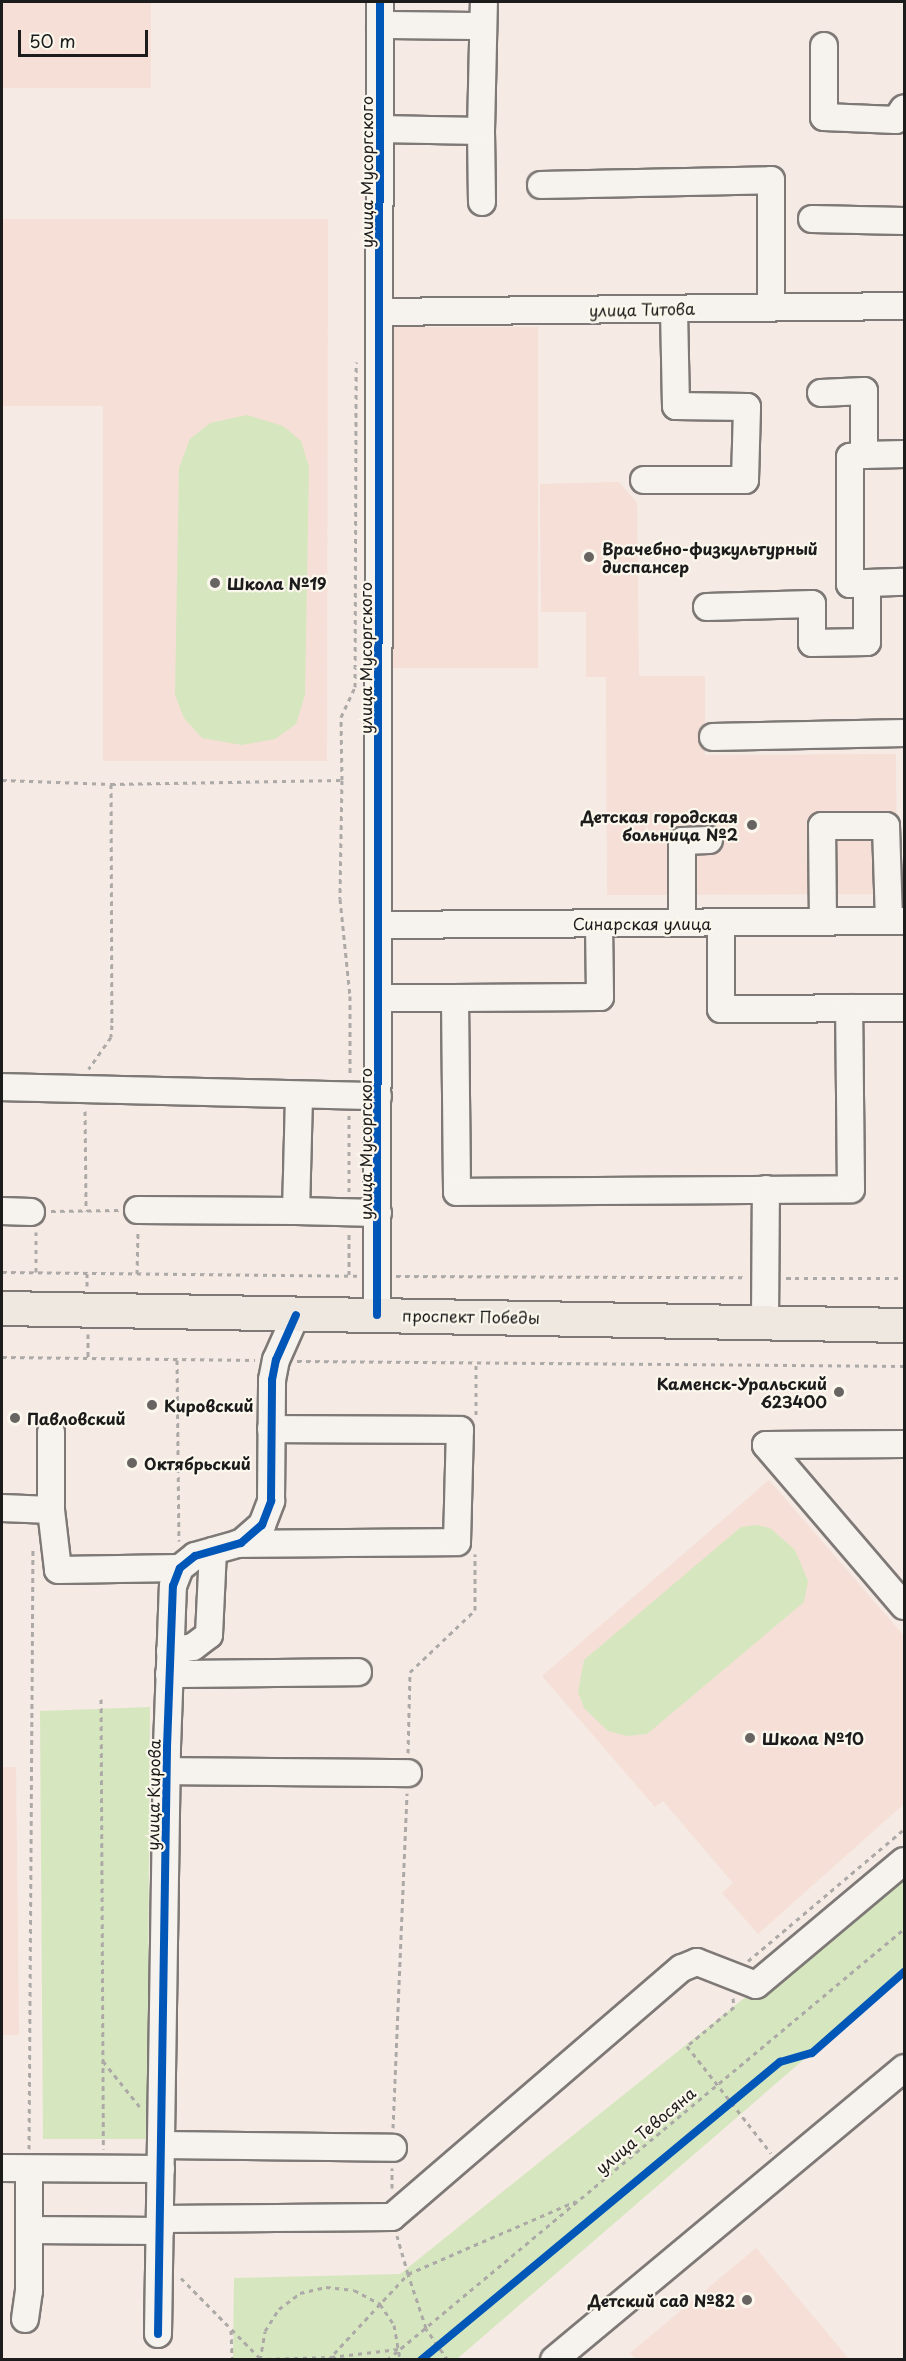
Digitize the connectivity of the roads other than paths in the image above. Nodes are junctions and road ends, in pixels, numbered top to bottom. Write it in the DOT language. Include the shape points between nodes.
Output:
graph roads {
  1 [pos="380,13"];
  2 [pos="484,14"];
  3 [pos="824,46"];
  4 [pos="904,108"];
  5 [pos="379,129"];
  6 [pos="481,131"];
  7 [pos="541,185"];
  8 [pos="482,202"];
  9 [pos="812,219"];
  10 [pos="904,221"];
  11 [pos="904,306"];
  12 [pos="771,308"];
  13 [pos="674,309"];
  14 [pos="379,312"];
  15 [pos="821,393"];
  16 [pos="904,454"];
  17 [pos="864,455"];
  18 [pos="644,480"];
  19 [pos="904,582"];
  20 [pos="867,583"];
  21 [pos="707,606"];
  22 [pos="904,733"];
  23 [pos="713,737"];
  24 [pos="709,840"];
  25 [pos="823,921"];
  26 [pos="897,921"];
  27 [pos="682,922"];
  28 [pos="721,922"];
  29 [pos="599,923"];
  30 [pos="379,925"];
  31 [pos="378,998"];
  32 [pos="455,998"];
  33 [pos="849,1008"];
  34 [pos="904,1008"];
  35 [pos="2,1087"];
  36 [pos="298,1096"];
  37 [pos="378,1096"];
  38 [pos="766,1190"];
  39 [pos="138,1210"];
  40 [pos="2,1211"];
  41 [pos="296,1211"];
  42 [pos="34,1212"];
  43 [pos="378,1213"];
  44 [pos="2,1308"];
  45 [pos="296,1315"];
  46 [pos="376,1315"];
  47 [pos="765,1322"];
  48 [pos="904,1325"];
  49 [pos="271,1430"];
  50 [pos="51,1432"];
  51 [pos="904,1444"];
  52 [pos="2,1508"];
  53 [pos="42,1510"];
  54 [pos="225,1547"];
  55 [pos="180,1568"];
  56 [pos="904,1606"];
  57 [pos="169,1663"];
  58 [pos="358,1672"];
  59 [pos="166,1771"];
  60 [pos="408,1773"];
  61 [pos="904,1861"];
  62 [pos="904,2067"];
  63 [pos="393,2148"];
  64 [pos="162,2149"];
  65 [pos="2,2168"];
  66 [pos="29,2169"];
  67 [pos="160,2225"];
  68 [pos="29,2229"];
  69 [pos="25,2319"];
  70 [pos="158,2334"];
  71 [pos="554,2360"];
  1 -- 2 [label="street"];
  1 -- 5 [label="street, улица Мусоргского"];
  2 -- 6 [label="street"];
  3 -- 4 [label="street" via="824,117 896,120"];
  5 -- 6 [label="street"];
  5 -- 14 [label="street, улица Мусоргского"];
  6 -- 8 [label="street"];
  7 -- 12 [label="street" via="771,180"];
  9 -- 10 [label="street"];
  11 -- 12 [label="street, улица Титова"];
  12 -- 13 [label="street, улица Титова"];
  13 -- 14 [label="street, улица Титова"];
  13 -- 18 [label="street" via="676,406 747,407 745,480"];
  14 -- 30 [label="street, улица Мусоргского"];
  15 -- 17 [label="street" via="864,391"];
  16 -- 17 [label="street"];
  17 -- 20 [label="street" via="850,457 850,584"];
  19 -- 20 [label="street"];
  20 -- 21 [label="street" via="867,642 812,643 812,604"];
  22 -- 23 [label="street"];
  24 -- 27 [label="street" via="682,841"];
  25 -- 26 [label="street, Синарская улица"];
  25 -- 26 [label="street" via="822,826 886,826"];
  25 -- 28 [label="street, Синарская улица"];
  27 -- 28 [label="street, Синарская улица"];
  27 -- 29 [label="street, Синарская улица"];
  28 -- 33 [label="street" via="721,1009"];
  29 -- 30 [label="street, Синарская улица"];
  29 -- 32 [label="street" via="600,998"];
  30 -- 31 [label="street, улица Мусоргского"];
  31 -- 32 [label="street"];
  31 -- 37 [label="street, улица Мусоргского"];
  32 -- 38 [label="street" via="457,1192"];
  33 -- 34 [label="street"];
  33 -- 38 [label="street" via="851,1189"];
  35 -- 36 [label="street"];
  36 -- 37 [label="street"];
  36 -- 41 [label="street"];
  37 -- 43 [label="street, улица Мусоргского"];
  38 -- 47 [label="street"];
  39 -- 41 [label="street"];
  40 -- 42 [label="street"];
  41 -- 43 [label="street"];
  43 -- 46 [label="street, улица Мусоргского"];
  44 -- 45 [label="main road, проспект Победы"];
  45 -- 46 [label="main road, проспект Победы"];
  45 -- 49 [label="street" via="276,1360"];
  46 -- 47 [label="main road, проспект Победы"];
  47 -- 48 [label="main road, проспект Победы"];
  49 -- 54 [label="street" via="271,1501 262,1525"];
  49 -- 54 [label="street" via="460,1430 457,1542"];
  50 -- 53 [label="street"];
  51 -- 56 [label="street" via="765,1445"];
  52 -- 53 [label="street"];
  53 -- 55 [label="street" via="58,1570"];
  54 -- 55 [label="street" via="195,1556"];
  54 -- 57 [label="street" via="208,1635"];
  55 -- 57 [label="street, улица Кирова" via="173,1586"];
  57 -- 58 [label="street"];
  57 -- 59 [label="street, улица Кирова"];
  59 -- 60 [label="street"];
  59 -- 64 [label="street, улица Кирова"];
  61 -- 67 [label="street" via="756,1985 697,1962 682,1968 392,2217"];
  62 -- 71 [label="street"];
  63 -- 64 [label="street"];
  64 -- 66 [label="street" via="103,2169"];
  64 -- 67 [label="street, улица Кирова"];
  65 -- 66 [label="street"];
  66 -- 68 [label="street"];
  67 -- 68 [label="street"];
  67 -- 70 [label="street, улица Кирова"];
  68 -- 69 [label="street"];
}
